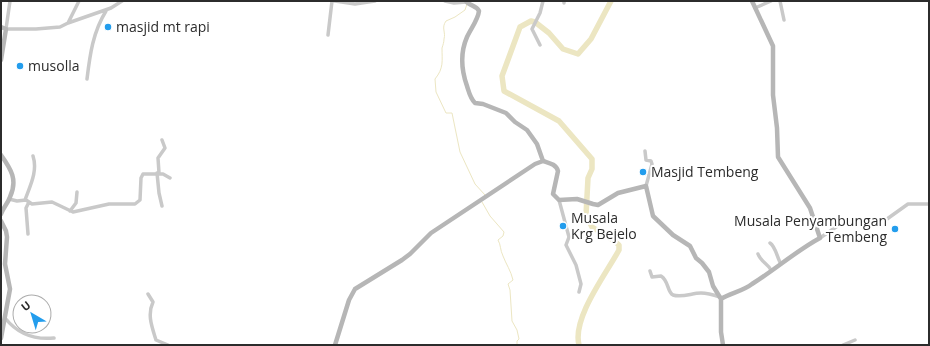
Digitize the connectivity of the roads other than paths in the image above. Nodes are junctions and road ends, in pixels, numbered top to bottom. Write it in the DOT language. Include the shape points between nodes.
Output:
graph roads {
  1 [pos="10,1"];
  2 [pos="79,1"];
  3 [pos="122,1"];
  4 [pos="334,1"];
  5 [pos="375,1"];
  6 [pos="445,1"];
  7 [pos="467,1"];
  8 [pos="544,1"];
  9 [pos="752,1"];
  10 [pos="771,1"];
  11 [pos="780,1"];
  12 [pos="755,8"];
  13 [pos="106,10"];
  14 [pos="784,20"];
  15 [pos="68,23"];
  16 [pos="4,28"];
  17 [pos="328,35"];
  18 [pos="540,45"];
  19 [pos="1,60"];
  20 [pos="87,79"];
  21 [pos="162,140"];
  22 [pos="645,151"];
  23 [pos="1,155"];
  24 [pos="33,156"];
  25 [pos="543,161"];
  26 [pos="158,173"];
  27 [pos="170,178"];
  28 [pos="646,186"];
  29 [pos="77,192"];
  30 [pos="9,199"];
  31 [pos="559,200"];
  32 [pos="27,201"];
  33 [pos="929,204"];
  34 [pos="162,206"];
  35 [pos="70,211"];
  36 [pos="1,214"];
  37 [pos="1,221"];
  38 [pos="28,234"];
  39 [pos="820,238"];
  40 [pos="770,243"];
  41 [pos="758,254"];
  42 [pos="781,264"];
  43 [pos="771,270"];
  44 [pos="650,271"];
  45 [pos="578,292"];
  46 [pos="148,294"];
  47 [pos="720,298"];
  48 [pos="4,317"];
  49 [pos="1,338"];
  50 [pos="54,338"];
  51 [pos="855,340"];
  52 [pos="168,345"];
  53 [pos="335,345"];
  54 [pos="723,345"];
  55 [pos="843,345"];
  1 -- 16 [label="street"];
  2 -- 15 [label="street"];
  3 -- 13 [label="street"];
  4 -- 5 [label="street" via="356,4"];
  4 -- 17 [label="street"];
  6 -- 7 [label="street"];
  7 -- 25 [label="street" via="479,11 466,38 462,54 463,71 471,98 475,103 506,113 526,130 537,144"];
  8 -- 18 [label="street" via="532,29"];
  9 -- 12 [label="street"];
  10 -- 12 [label="street"];
  11 -- 14 [label="street"];
  12 -- 39 [label="street" via="773,46 778,157 810,208"];
  13 -- 15 [label="street"];
  13 -- 20 [label="street" via="93,38"];
  15 -- 16 [label="street" via="54,28"];
  16 -- 19 [label="street"];
  21 -- 26 [label="street" via="165,148 158,158"];
  22 -- 28 [label="street" via="646,160 652,163"];
  23 -- 30 [label="street" via="12,173"];
  24 -- 32 [label="street" via="34,172"];
  25 -- 31 [label="street" via="558,168 553,194"];
  25 -- 53 [label="street" via="434,231 402,260 355,290 349,300"];
  26 -- 27 [label="street"];
  26 -- 34 [label="street"];
  26 -- 35 [label="street" via="142,175 140,200 137,203 109,204"];
  28 -- 31 [label="street" via="623,191 598,205 577,199"];
  28 -- 47 [label="street" via="653,216 673,235 690,246 696,258 709,272"];
  29 -- 35 [label="street" via="76,203"];
  30 -- 32 [label="street"];
  30 -- 36 [label="street"];
  31 -- 45 [label="street" via="569,237 566,248 572,255 581,284"];
  32 -- 35 [label="street" via="32,204 52,202"];
  32 -- 38 [label="street"];
  33 -- 39 [label="street" via="908,204 887,219 871,226 856,223 839,225"];
  37 -- 48 [label="street" via="7,237 5,264 10,289"];
  39 -- 42 [label="street" via="798,250"];
  40 -- 42 [label="street" via="774,246"];
  41 -- 43 [label="street" via="761,261"];
  42 -- 43 [label="street"];
  43 -- 47 [label="street" via="748,287"];
  44 -- 47 [label="street" via="652,277 662,276 665,279 672,294 682,296 702,293"];
  46 -- 52 [label="street" via="153,302 150,319 156,340"];
  47 -- 54 [label="street"];
  48 -- 49 [label="street"];
  48 -- 50 [label="street" via="14,328 28,335"];
  51 -- 55 [label="street"];
}
